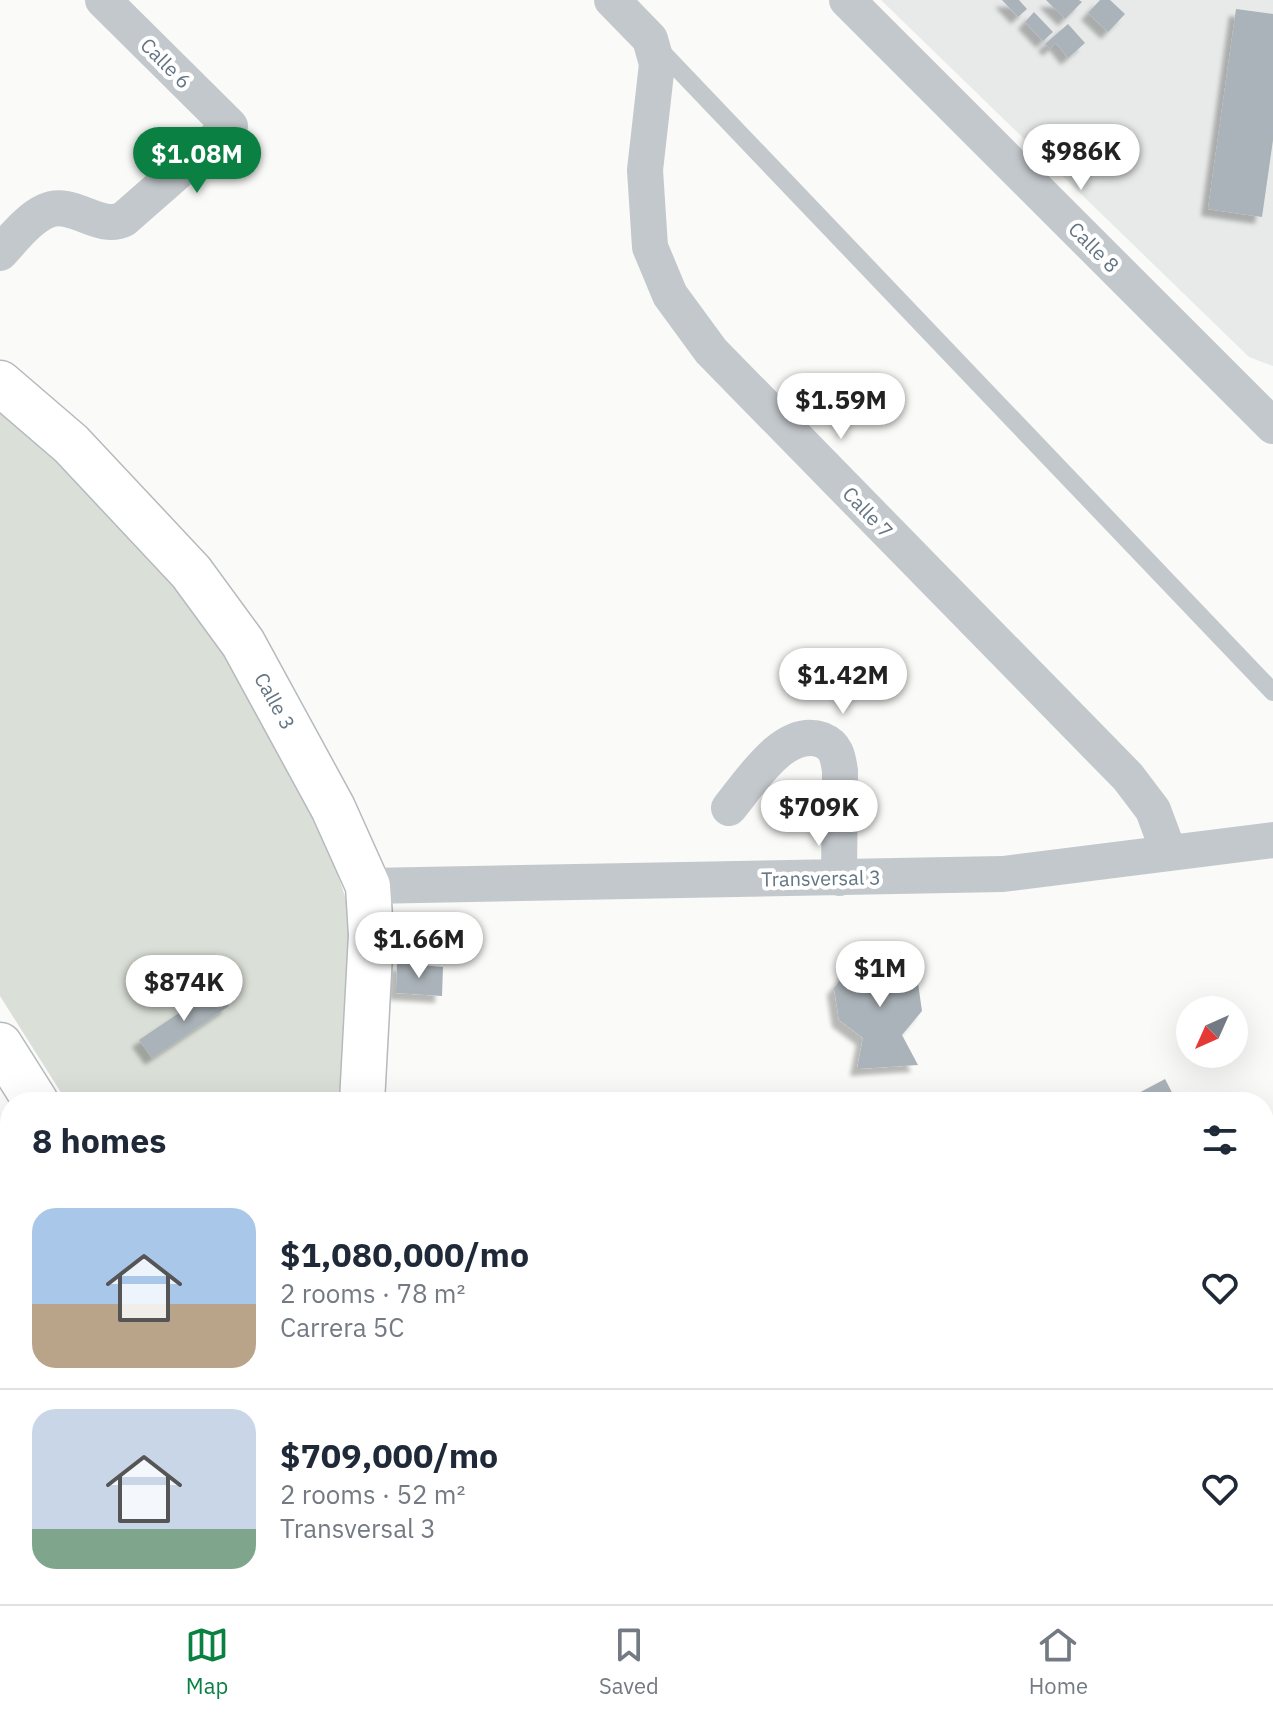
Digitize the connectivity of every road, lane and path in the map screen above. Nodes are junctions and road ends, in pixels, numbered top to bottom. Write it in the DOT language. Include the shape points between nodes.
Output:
graph roads {
  1 [pos="103,0"];
  2 [pos="612,0"];
  3 [pos="847,0"];
  4 [pos="650,39"];
  5 [pos="0,253"];
  6 [pos="0,383"];
  7 [pos="1273,426"];
  8 [pos="1273,692"];
  9 [pos="729,808"];
  10 [pos="1273,840"];
  11 [pos="1169,853"];
  12 [pos="839,878"];
  13 [pos="368,886"];
  14 [pos="0,1045"];
  15 [pos="30,1092"];
  16 [pos="363,1092"];
  1 -- 5 [label="street, Calle 6" via="230,126 124,219 107,223 62,208 47,211"];
  2 -- 4 [label="street"];
  3 -- 7 [label="street, Calle 8"];
  4 -- 8 [label="lane"];
  4 -- 11 [label="street, Calle 7" via="657,64 645,170 650,247 670,295 711,351 1128,777 1153,810"];
  6 -- 13 [label="main road, Calle 3" via="71,444 140,515 243,643 333,808"];
  9 -- 12 [label="street" via="774,755 794,742 813,737 829,743 838,754 840,771"];
  10 -- 11 [label="street, Transversal 3"];
  11 -- 12 [label="street, Transversal 3" via="1003,874"];
  12 -- 13 [label="street, Transversal 3"];
  13 -- 16 [label="main road, Calle 3" via="371,935"];
  14 -- 15 [label="main road"];
}
